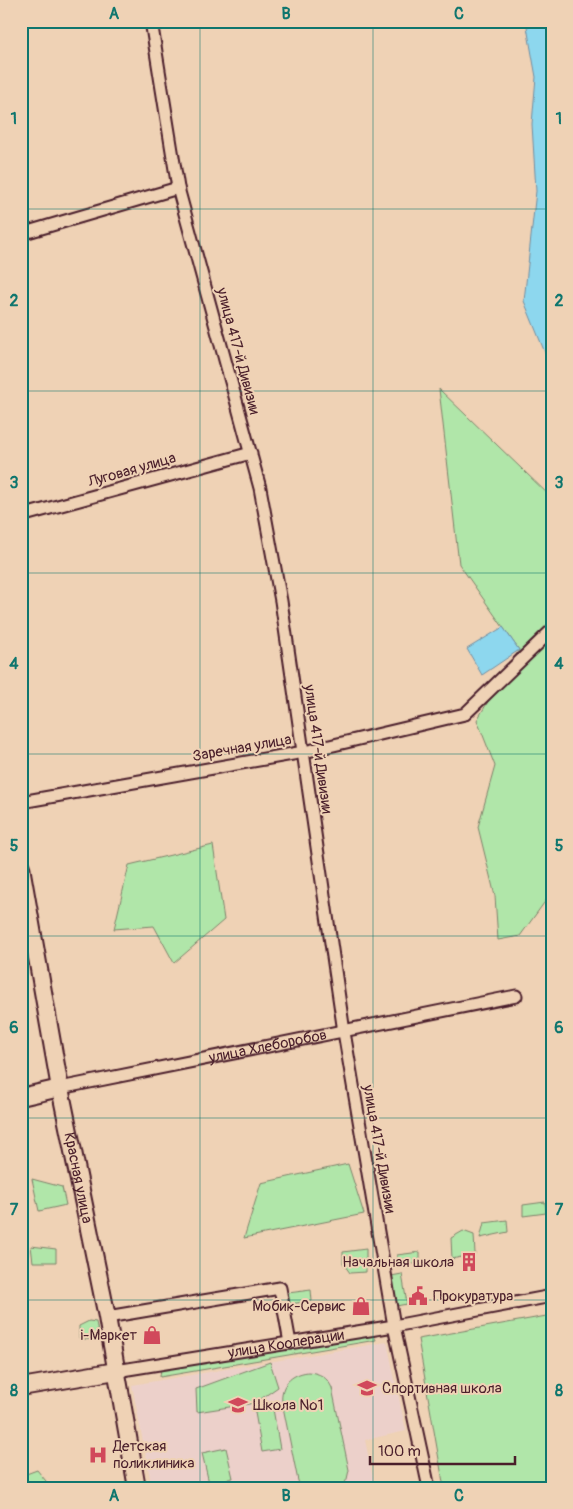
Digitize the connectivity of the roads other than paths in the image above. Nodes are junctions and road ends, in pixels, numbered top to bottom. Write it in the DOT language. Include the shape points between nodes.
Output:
graph roads {
  1 [pos="151,21"];
  2 [pos="178,188"];
  3 [pos="21,234"];
  4 [pos="251,453"];
  5 [pos="21,516"];
  6 [pos="552,630"];
  7 [pos="304,752"];
  8 [pos="21,802"];
  9 [pos="21,867"];
  10 [pos="516,996"];
  11 [pos="344,1032"];
  12 [pos="60,1088"];
  13 [pos="21,1097"];
  14 [pos="552,1296"];
  15 [pos="107,1317"];
  16 [pos="394,1326"];
  17 [pos="290,1343"];
  18 [pos="116,1371"];
  19 [pos="21,1387"];
  20 [pos="137,1488"];
  21 [pos="429,1488"];
  1 -- 2 [label="street, улица 417-й Дивизии"];
  2 -- 3 [label="street"];
  2 -- 4 [label="street, улица 417-й Дивизии"];
  4 -- 5 [label="street, Луговая улица"];
  4 -- 7 [label="street, улица 417-й Дивизии" via="281,601"];
  6 -- 7 [label="street, Заречная улица" via="465,714"];
  7 -- 8 [label="street, Заречная улица"];
  7 -- 11 [label="street, улица 417-й Дивизии"];
  9 -- 12 [label="street, Красная улица"];
  10 -- 11 [label="street, улица Хлеборобов"];
  11 -- 12 [label="street, улица Хлеборобов"];
  11 -- 16 [label="street, улица 417-й Дивизии"];
  12 -- 13 [label="street, улица Хлеборобов"];
  12 -- 15 [label="street, Красная улица"];
  14 -- 16 [label="street, улица Кооперации"];
  15 -- 17 [label="street" via="280,1288"];
  15 -- 18 [label="street, Красная улица"];
  16 -- 17 [label="street, улица Кооперации"];
  16 -- 21 [label="street, улица 417-й Дивизии"];
  17 -- 18 [label="street, улица Кооперации"];
  18 -- 19 [label="street, улица Кооперации"];
  18 -- 20 [label="street, Красная улица"];
}
